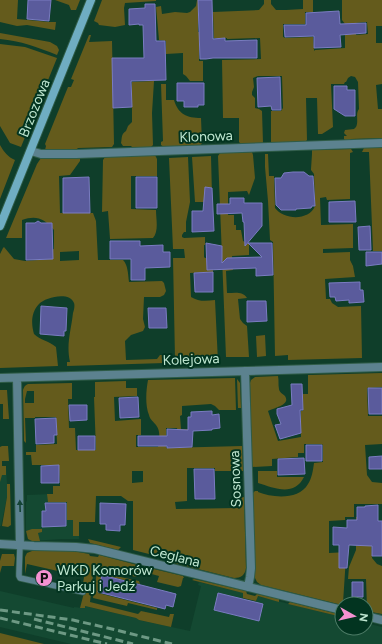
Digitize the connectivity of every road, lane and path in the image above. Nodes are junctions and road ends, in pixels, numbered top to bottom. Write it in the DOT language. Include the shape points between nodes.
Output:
graph roads {
  1 [pos="91,0"];
  2 [pos="382,143"];
  3 [pos="31,151"];
  4 [pos="0,226"];
  5 [pos="382,367"];
  6 [pos="245,371"];
  7 [pos="0,378"];
  8 [pos="17,378"];
  9 [pos="0,544"];
  10 [pos="20,545"];
  11 [pos="248,587"];
  12 [pos="83,592"];
  13 [pos="334,608"];
  1 -- 3 [label="street, Brzozowa"];
  2 -- 3 [label="street, Klonowa" via="76,154 41,154"];
  3 -- 4 [label="street, Brzozowa"];
  5 -- 6 [label="street, Kolejowa"];
  6 -- 8 [label="street, Kolejowa"];
  6 -- 11 [label="street, Sosnowa" via="250,568"];
  7 -- 8 [label="street, Kolejowa"];
  10 -- 8 [label="street, one-way"];
  9 -- 10 [label="street, Ceglana"];
  10 -- 11 [label="street, Ceglana" via="96,550"];
  10 -- 12 [label="lane" via="20,578"];
  11 -- 13 [label="street, Ceglana"];
}
